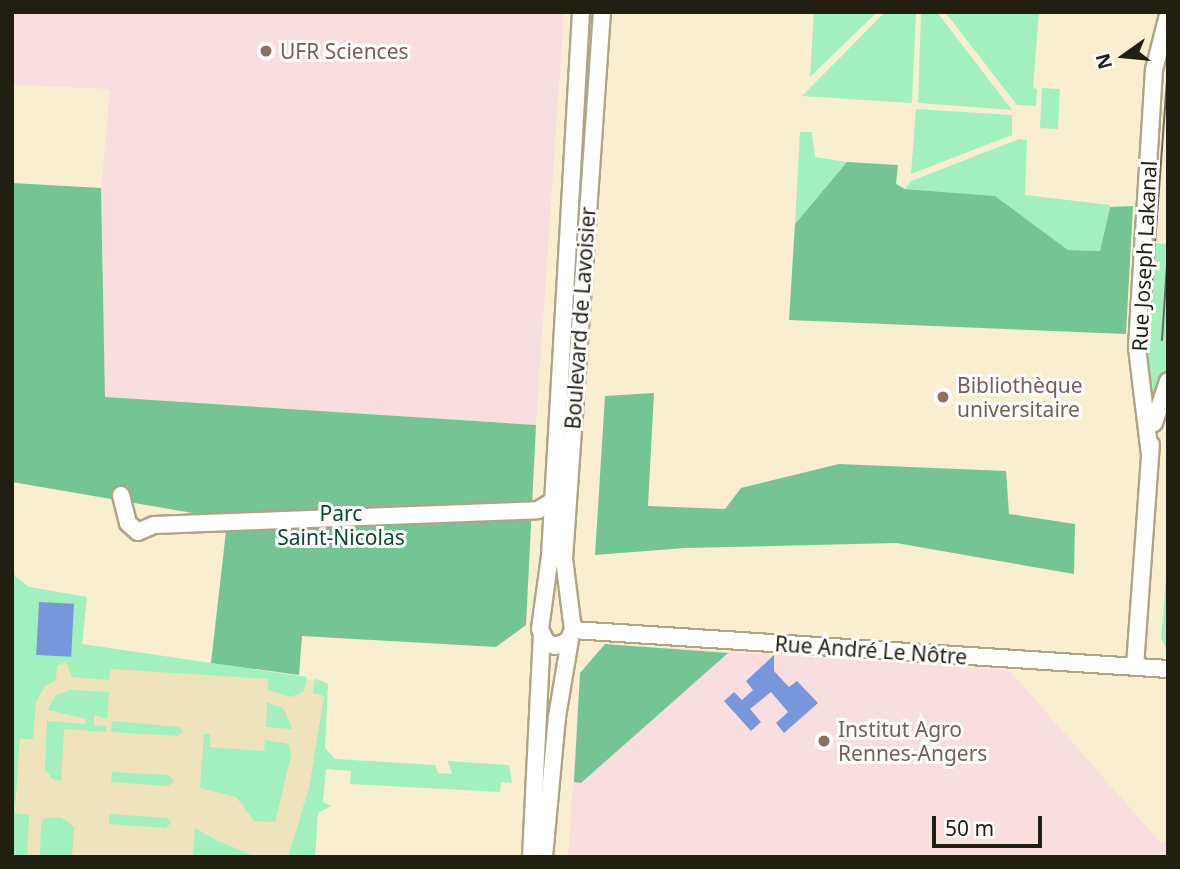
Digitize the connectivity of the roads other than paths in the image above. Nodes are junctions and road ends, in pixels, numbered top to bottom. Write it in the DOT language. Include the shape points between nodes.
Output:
graph roads {
  1 [pos="581,12"];
  2 [pos="602,12"];
  3 [pos="1168,15"];
  4 [pos="1168,381"];
  5 [pos="1150,455"];
  6 [pos="121,495"];
  7 [pos="554,500"];
  8 [pos="542,629"];
  9 [pos="572,631"];
  10 [pos="1135,666"];
  11 [pos="1168,669"];
  12 [pos="531,857"];
  13 [pos="544,857"];
  1 -- 7 [label="street, Boulevard de Lavoisier"];
  2 -- 9 [label="street, Boulevard de Lavoisier" via="564,559"];
  3 -- 5 [label="street, Rue Joseph Lakanal" via="1154,70 1137,347"];
  4 -- 5 [label="street, Rue Joseph Lakanal" via="1156,407"];
  5 -- 10 [label="street, Rue Joseph Lakanal"];
  6 -- 7 [label="street" via="128,523 138,532 154,525 538,510"];
  7 -- 8 [label="street, Boulevard de Lavoisier"];
  8 -- 9 [label="street" via="555,646"];
  8 -- 9 [label="street" via="559,612"];
  8 -- 12 [label="street, Boulevard de Lavoisier"];
  9 -- 10 [label="street, Rue André Le Nôtre"];
  9 -- 13 [label="street, Boulevard de Lavoisier" via="557,717"];
  10 -- 11 [label="street, Rue André Le Nôtre"];
}
